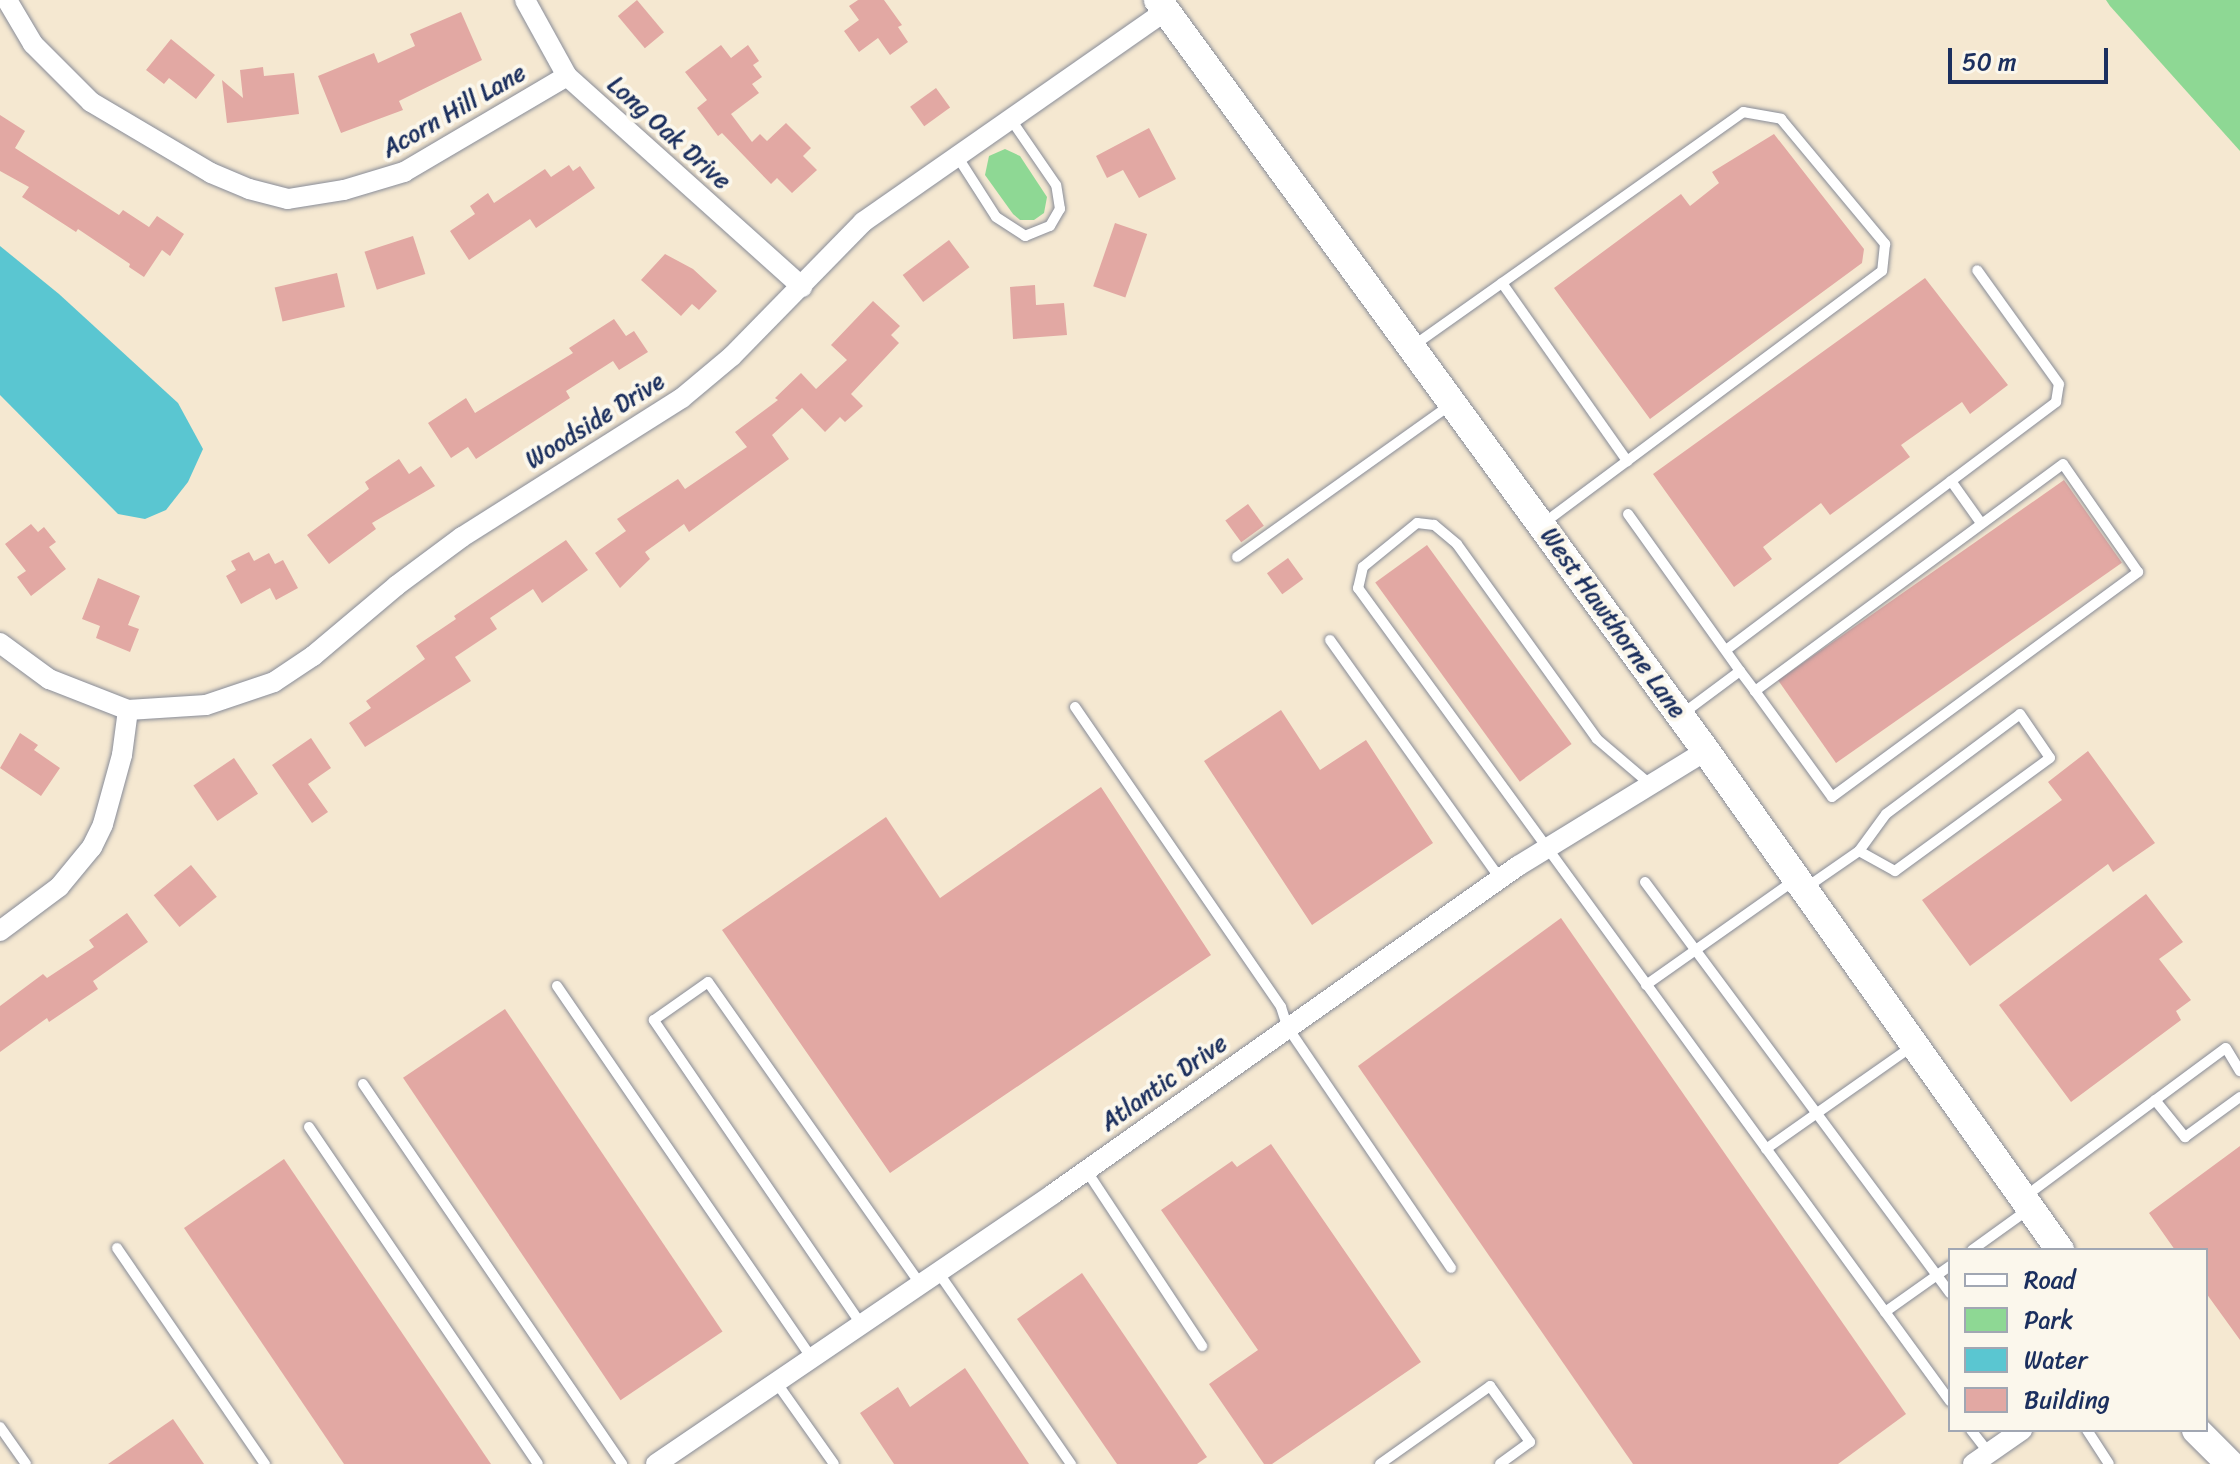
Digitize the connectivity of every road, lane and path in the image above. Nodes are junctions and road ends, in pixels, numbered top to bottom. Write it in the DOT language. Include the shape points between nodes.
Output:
graph roads {
  1 [pos="7,0"];
  2 [pos="525,0"];
  3 [pos="1162,5"];
  4 [pos="567,76"];
  5 [pos="1010,118"];
  6 [pos="956,155"];
  7 [pos="1977,270"];
  8 [pos="1502,283"];
  9 [pos="802,287"];
  10 [pos="1412,347"];
  11 [pos="1453,403"];
  12 [pos="1627,461"];
  13 [pos="1951,481"];
  14 [pos="1628,514"];
  15 [pos="1981,523"];
  16 [pos="1541,525"];
  17 [pos="1237,557"];
  18 [pos="1330,640"];
  19 [pos="0,643"];
  20 [pos="1726,650"];
  21 [pos="1740,671"];
  22 [pos="1755,691"];
  23 [pos="1075,707"];
  24 [pos="128,710"];
  25 [pos="1680,715"];
  26 [pos="1706,751"];
  27 [pos="1651,785"];
  28 [pos="1545,849"];
  29 [pos="1859,851"];
  30 [pos="1500,878"];
  31 [pos="1645,882"];
  32 [pos="1800,884"];
  33 [pos="0,931"];
  34 [pos="1696,950"];
  35 [pos="1646,985"];
  36 [pos="557,986"];
  37 [pos="1288,1028"];
  38 [pos="1915,1045"];
  39 [pos="2240,1071"];
  40 [pos="363,1084"];
  41 [pos="2240,1097"];
  42 [pos="2155,1100"];
  43 [pos="1817,1113"];
  44 [pos="309,1127"];
  45 [pos="1766,1149"];
  46 [pos="1086,1170"];
  47 [pos="2027,1203"];
  48 [pos="117,1248"];
  49 [pos="1974,1248"];
  50 [pos="2059,1248"];
  51 [pos="1948,1267"];
  52 [pos="1451,1268"];
  53 [pos="938,1272"];
  54 [pos="1937,1275"];
  55 [pos="920,1284"];
  56 [pos="1948,1290"];
  57 [pos="1885,1312"];
  58 [pos="861,1324"];
  59 [pos="1202,1346"];
  60 [pos="812,1358"];
  61 [pos="776,1382"];
  62 [pos="1948,1398"];
  63 [pos="0,1427"];
  64 [pos="1972,1432"];
  65 [pos="2019,1432"];
  66 [pos="2088,1432"];
  67 [pos="2187,1432"];
  68 [pos="2198,1432"];
  69 [pos="1981,1459"];
  70 [pos="26,1464"];
  71 [pos="265,1464"];
  72 [pos="538,1464"];
  73 [pos="622,1464"];
  74 [pos="656,1464"];
  75 [pos="834,1464"];
  76 [pos="1071,1464"];
  77 [pos="1380,1464"];
  78 [pos="1500,1464"];
  79 [pos="2109,1464"];
  80 [pos="2203,1464"];
  81 [pos="2230,1464"];
  1 -- 4 [label="street, Acorn Hill Lane" via="53,67 91,102 198,166 249,189 288,199 404,172"];
  2 -- 4 [label="street, Long Oak Drive"];
  3 -- 5 [label="street, Woodside Drive"];
  3 -- 10 [label="street, West Hawthorne Lane"];
  4 -- 9 [label="street, Long Oak Drive"];
  5 -- 6 [label="street, Woodside Drive"];
  5 -- 6 [label="lane" via="1056,185 1060,209 1050,226 1025,236 996,217"];
  6 -- 9 [label="street, Woodside Drive" via="863,222"];
  7 -- 13 [label="lane" via="2059,384 2056,402"];
  8 -- 10 [label="lane"];
  8 -- 12 [label="lane"];
  8 -- 12 [label="lane" via="1743,112 1781,119 1885,244 1882,271"];
  9 -- 24 [label="street, Woodside Drive" via="682,398 462,537 290,673 240,697 206,705"];
  10 -- 11 [label="street, West Hawthorne Lane"];
  11 -- 16 [label="street, West Hawthorne Lane"];
  11 -- 17 [label="lane"];
  12 -- 16 [label="lane"];
  13 -- 15 [label="lane"];
  13 -- 20 [label="lane"];
  14 -- 20 [label="lane"];
  15 -- 22 [label="lane"];
  15 -- 22 [label="lane" via="2063,464 2138,572 1832,797"];
  16 -- 25 [label="street, West Hawthorne Lane"];
  18 -- 30 [label="lane"];
  19 -- 24 [label="street, Woodside Drive" via="49,679"];
  20 -- 21 [label="lane"];
  21 -- 22 [label="lane"];
  21 -- 25 [label="lane"];
  23 -- 37 [label="lane" via="1281,1007"];
  24 -- 33 [label="street" via="119,769 92,847 59,887"];
  25 -- 26 [label="street, West Hawthorne Lane"];
  26 -- 27 [label="street, Atlantic Drive"];
  26 -- 32 [label="street, West Hawthorne Lane"];
  27 -- 28 [label="street, Atlantic Drive"];
  27 -- 28 [label="lane" via="1597,739 1457,544 1434,525 1417,523 1363,567 1358,588"];
  28 -- 30 [label="street, Atlantic Drive"];
  28 -- 35 [label="lane"];
  29 -- 29 [label="lane" via="1886,814 2020,714 2050,758 1895,871"];
  29 -- 32 [label="lane"];
  30 -- 37 [label="street, Atlantic Drive"];
  31 -- 34 [label="lane"];
  32 -- 34 [label="lane"];
  32 -- 38 [label="street, West Hawthorne Lane"];
  34 -- 35 [label="lane"];
  34 -- 43 [label="lane"];
  35 -- 45 [label="lane"];
  36 -- 60 [label="lane"];
  37 -- 46 [label="street, Atlantic Drive"];
  37 -- 52 [label="lane"];
  38 -- 43 [label="lane"];
  38 -- 47 [label="street, West Hawthorne Lane"];
  39 -- 42 [label="lane" via="2226,1048"];
  40 -- 73 [label="lane"];
  41 -- 42 [label="lane" via="2185,1137"];
  42 -- 47 [label="lane"];
  43 -- 45 [label="lane"];
  43 -- 54 [label="lane"];
  44 -- 72 [label="lane"];
  45 -- 57 [label="lane"];
  46 -- 53 [label="street, Atlantic Drive"];
  46 -- 59 [label="lane"];
  47 -- 49 [label="lane"];
  47 -- 50 [label="street, West Hawthorne Lane"];
  48 -- 71 [label="lane"];
  51 -- 54 [label="lane"];
  53 -- 55 [label="street, Atlantic Drive"];
  53 -- 76 [label="lane"];
  54 -- 56 [label="lane"];
  54 -- 57 [label="lane"];
  55 -- 58 [label="street, Atlantic Drive"];
  55 -- 58 [label="lane" via="708,982 654,1020"];
  57 -- 62 [label="lane"];
  58 -- 60 [label="street, Atlantic Drive"];
  60 -- 61 [label="street, Atlantic Drive"];
  61 -- 74 [label="street, Atlantic Drive"];
  61 -- 75 [label="lane"];
  63 -- 70 [label="lane"];
  64 -- 69 [label="lane"];
  65 -- 69 [label="street"];
  66 -- 79 [label="lane"];
  67 -- 80 [label="street"];
  68 -- 81 [label="street"];
  77 -- 78 [label="lane" via="1490,1386 1530,1442"];
}
